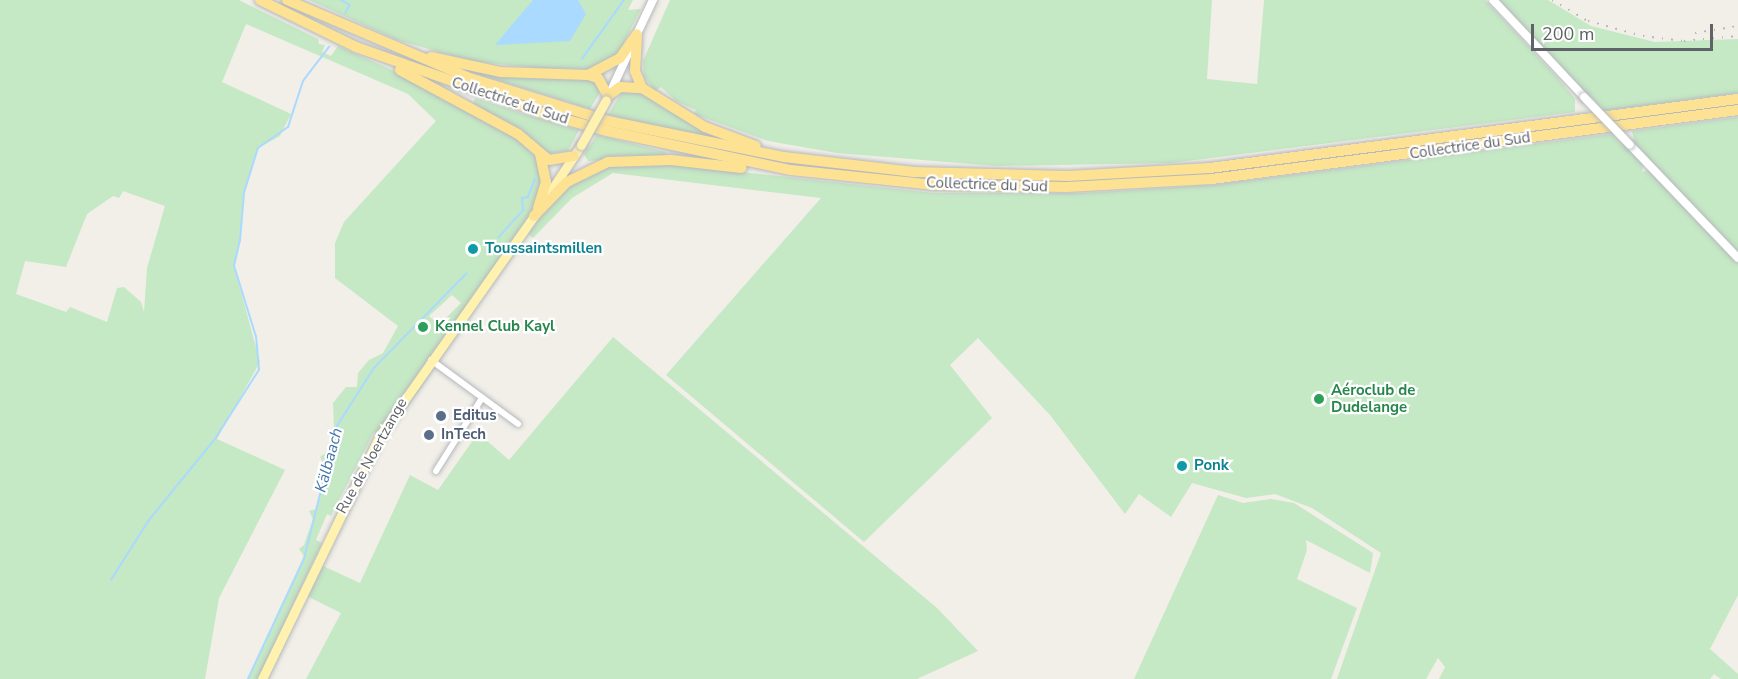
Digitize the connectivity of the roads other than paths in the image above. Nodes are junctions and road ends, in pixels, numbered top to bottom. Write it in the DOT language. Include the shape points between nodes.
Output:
graph roads {
  1 [pos="260,0"];
  2 [pos="287,0"];
  3 [pos="653,0"];
  4 [pos="1493,0"];
  5 [pos="637,34"];
  6 [pos="379,42"];
  7 [pos="356,47"];
  8 [pos="588,75"];
  9 [pos="642,88"];
  10 [pos="607,98"];
  11 [pos="1738,99"];
  12 [pos="1738,110"];
  13 [pos="577,151"];
  14 [pos="540,154"];
  15 [pos="798,159"];
  16 [pos="593,167"];
  17 [pos="791,170"];
  18 [pos="534,216"];
  19 [pos="1738,258"];
  20 [pos="430,359"];
  21 [pos="482,398"];
  22 [pos="518,424"];
  23 [pos="436,471"];
  24 [pos="262,679"];
  1 -- 7 [label="highway, Collectrice du Sud"];
  2 -- 6 [label="highway, Collectrice du Sud"];
  3 -- 5 [label="main road"];
  4 -- 19 [label="main road, bridge"];
  5 -- 8 [label="highway" via="620,58"];
  5 -- 9 [label="highway" via="635,71"];
  5 -- 10 [label="main road"];
  6 -- 8 [label="highway" via="501,72"];
  6 -- 15 [label="highway, Collectrice du Sud" via="470,78 608,121"];
  7 -- 14 [label="highway" via="518,134"];
  7 -- 17 [label="highway, Collectrice du Sud" via="542,113 665,146"];
  8 -- 10 [label="highway" via="598,78"];
  9 -- 10 [label="highway" via="620,87"];
  9 -- 15 [label="highway" via="705,127"];
  10 -- 13 [label="main road, Rue de Noertzange, bridge"];
  11 -- 15 [label="highway, Collectrice du Sud" via="1320,156 1137,174 974,176"];
  12 -- 17 [label="highway, Collectrice du Sud" via="1322,167 1140,184 945,185"];
  13 -- 14 [label="highway" via="558,161"];
  13 -- 16 [label="highway" via="583,162"];
  13 -- 18 [label="main road, Rue de Noertzange"];
  14 -- 18 [label="highway" via="546,182"];
  16 -- 17 [label="highway" via="648,159"];
  16 -- 18 [label="highway" via="567,182"];
  18 -- 20 [label="main road, Rue de Noertzange"];
  20 -- 21 [label="street"];
  20 -- 24 [label="main road, Rue de Noertzange" via="380,435 352,487"];
  21 -- 22 [label="street"];
  21 -- 23 [label="street"];
}
